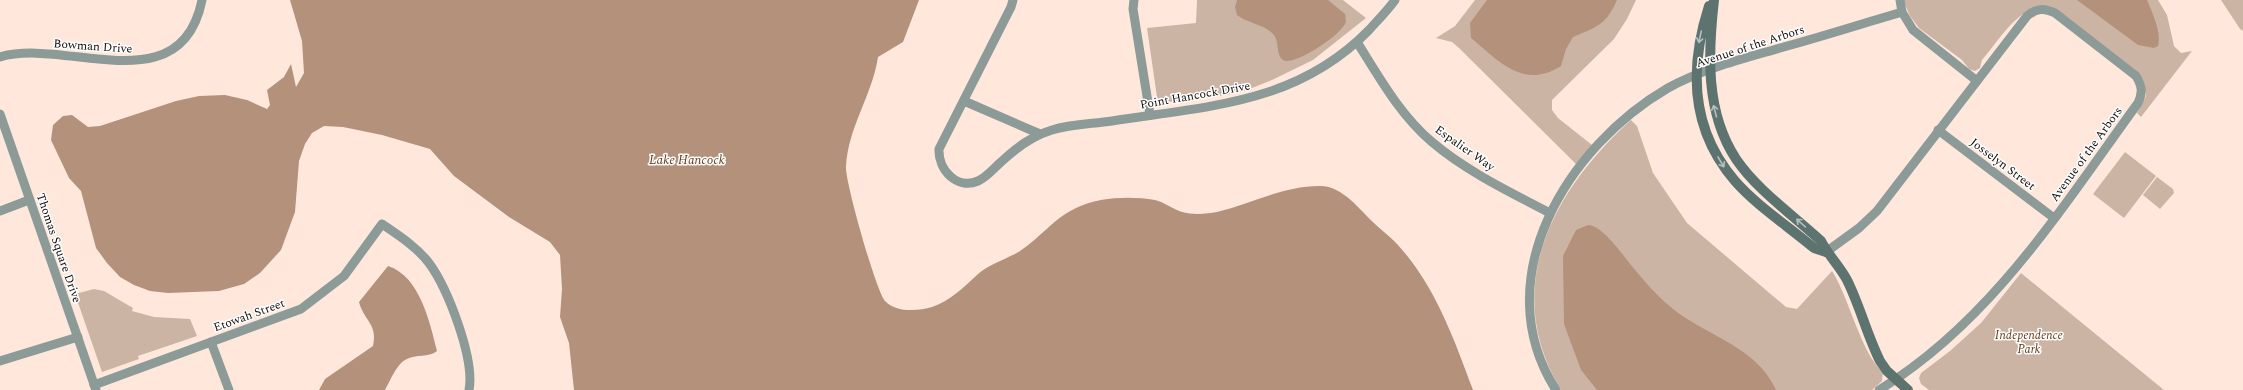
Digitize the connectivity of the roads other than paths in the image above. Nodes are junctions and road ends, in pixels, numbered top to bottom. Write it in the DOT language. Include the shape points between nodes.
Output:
graph roads {
  1 [pos="202,0"];
  2 [pos="1013,0"];
  3 [pos="1134,0"];
  4 [pos="1395,0"];
  5 [pos="1713,0"];
  6 [pos="1900,0"];
  7 [pos="1902,12"];
  8 [pos="1357,42"];
  9 [pos="0,57"];
  10 [pos="1710,69"];
  11 [pos="1697,75"];
  12 [pos="1977,81"];
  13 [pos="964,101"];
  14 [pos="0,114"];
  15 [pos="1150,115"];
  16 [pos="1938,130"];
  17 [pos="1040,134"];
  18 [pos="29,200"];
  19 [pos="0,210"];
  20 [pos="1550,213"];
  21 [pos="2054,218"];
  22 [pos="1826,252"];
  23 [pos="78,337"];
  24 [pos="211,342"];
  25 [pos="0,361"];
  26 [pos="1896,380"];
  27 [pos="95,388"];
  28 [pos="229,390"];
  29 [pos="469,390"];
  30 [pos="1556,390"];
  31 [pos="1879,390"];
  32 [pos="1908,390"];
  1 -- 9 [label="street, Bowman Drive" via="195,24 187,35 174,47 158,56 127,61 31,54"];
  2 -- 13 [label="street, Point Hancock Drive" via="1012,7"];
  3 -- 15 [label="street" via="1133,9"];
  4 -- 8 [label="street, Point Hancock Drive"];
  5 -- 10 [label="street"];
  5 -- 11 [label="street, one-way" via="1697,51"];
  6 -- 7 [label="street"];
  7 -- 10 [label="street, Avenue of the Arbors"];
  7 -- 12 [label="street" via="1912,30"];
  8 -- 15 [label="street, Point Hancock Drive" via="1314,72 1271,92 1235,102"];
  8 -- 20 [label="street, Espalier Way" via="1396,103 1431,142 1469,168"];
  10 -- 11 [label="street, Avenue of the Arbors"];
  22 -- 10 [label="street, one-way" via="1821,241 1751,178 1736,159 1725,140 1717,117"];
  11 -- 20 [label="street, Avenue of the Arbors" via="1668,88 1620,123 1597,145"];
  11 -- 22 [label="street, one-way" via="1701,119 1725,168 1750,195 1814,248"];
  12 -- 16 [label="street, Avenue of the Arbors"];
  12 -- 21 [label="street, Avenue of the Arbors" via="2027,16 2041,9 2055,13 2136,76 2140,82 2141,96 2138,103"];
  13 -- 17 [label="street"];
  13 -- 17 [label="street, Point Hancock Drive" via="939,149 943,169 953,179 967,183 979,181 1019,145"];
  14 -- 18 [label="street, Thomas Square Drive"];
  15 -- 17 [label="street, Point Hancock Drive" via="1066,127"];
  16 -- 21 [label="street, Josselyn Street"];
  16 -- 22 [label="street, Avenue of the Arbors" via="1877,211"];
  18 -- 19 [label="street"];
  18 -- 23 [label="street, Thomas Square Drive"];
  20 -- 30 [label="street, Avenue of the Arbors" via="1535,253 1530,298 1531,320 1540,358"];
  21 -- 26 [label="street, Avenue of the Arbors" via="2003,282 1958,331"];
  22 -- 26 [label="street" via="1836,261 1847,280 1880,361"];
  23 -- 25 [label="street"];
  23 -- 27 [label="street, Thomas Square Drive"];
  24 -- 27 [label="street, Etowah Street"];
  24 -- 28 [label="street"];
  24 -- 29 [label="street, Etowah Street" via="301,309 344,276 382,224 429,263 448,298 465,346"];
  26 -- 31 [label="street, Avenue of the Arbors"];
  26 -- 32 [label="street"];
}
